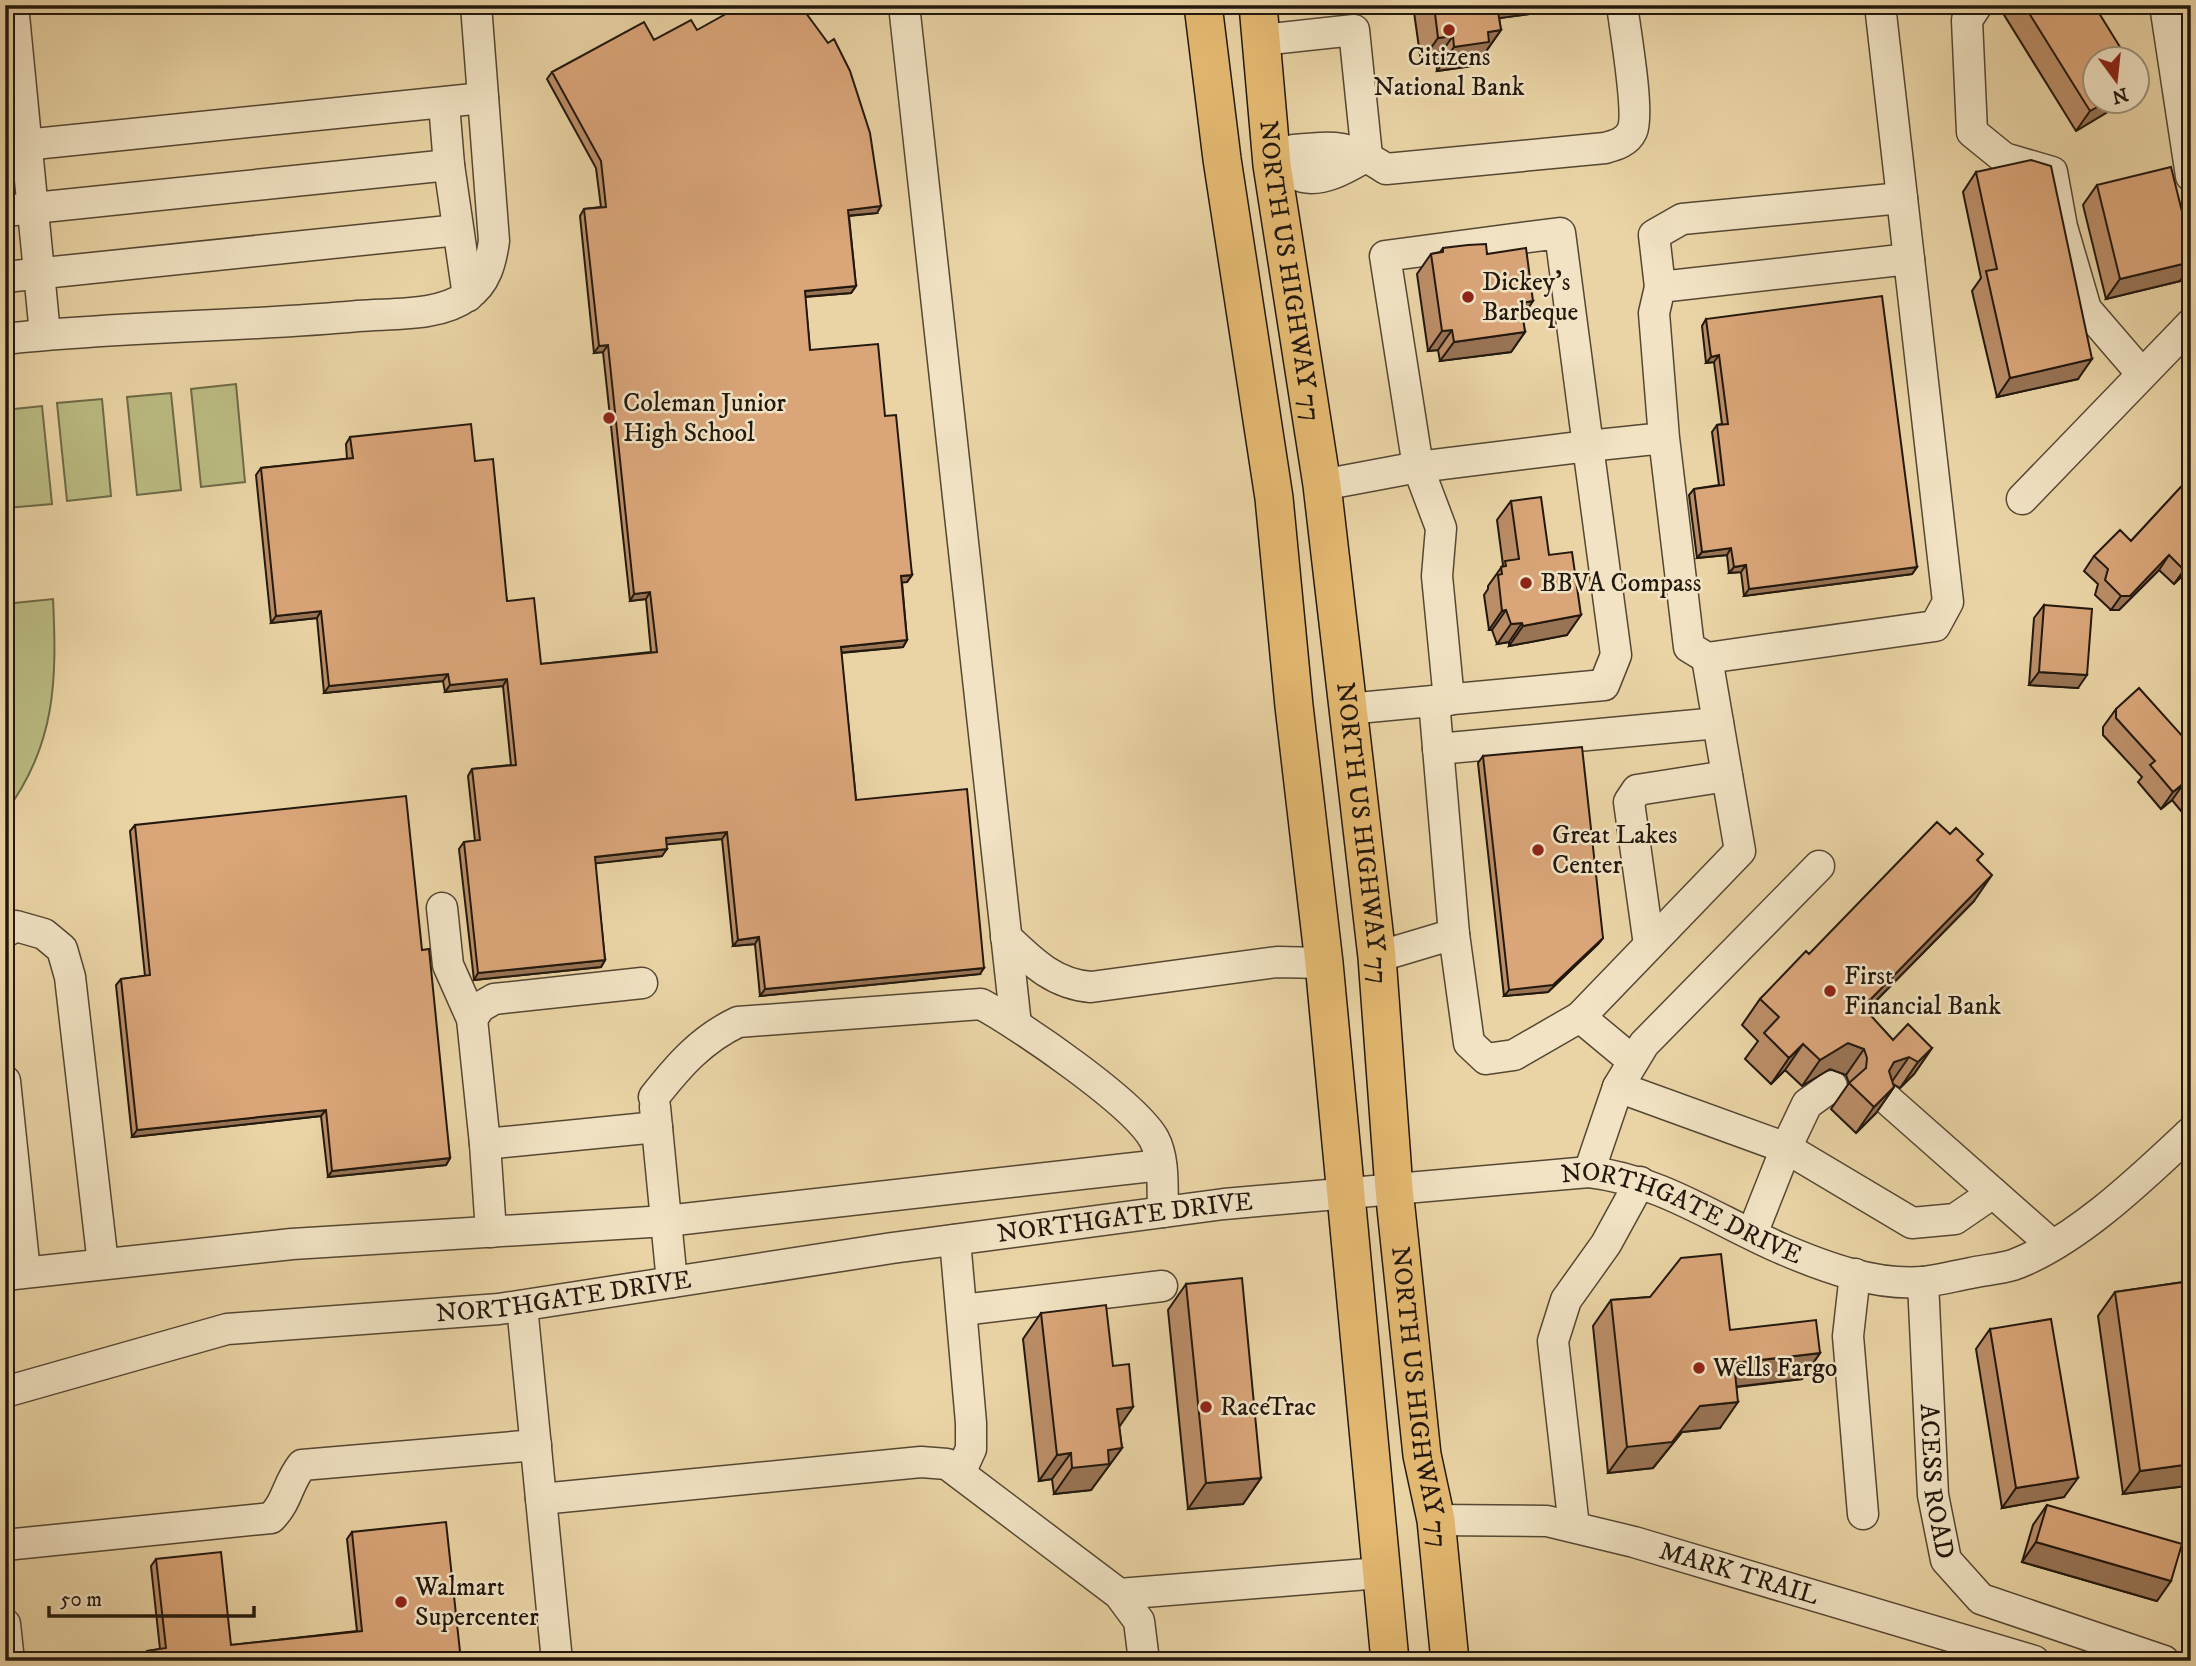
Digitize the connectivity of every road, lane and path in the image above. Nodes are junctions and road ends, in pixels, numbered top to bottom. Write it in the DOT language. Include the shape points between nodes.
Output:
graph roads {
  1 [pos="13,5"];
  2 [pos="476,5"];
  3 [pos="904,5"];
  4 [pos="1203,5"];
  5 [pos="1622,5"];
  6 [pos="1880,5"];
  7 [pos="1977,5"];
  8 [pos="2165,5"];
  9 [pos="1260,23"];
  10 [pos="483,98"];
  11 [pos="444,104"];
  12 [pos="17,146"];
  13 [pos="1367,156"];
  14 [pos="449,165"];
  15 [pos="1277,165"];
  16 [pos="2191,176"];
  17 [pos="1902,198"];
  18 [pos="20,210"];
  19 [pos="458,230"];
  20 [pos="1909,259"];
  21 [pos="40,273"];
  22 [pos="5,277"];
  23 [pos="1660,287"];
  24 [pos="468,296"];
  25 [pos="2191,324"];
  26 [pos="45,334"];
  27 [pos="5,339"];
  28 [pos="2142,374"];
  29 [pos="1664,438"];
  30 [pos="1588,446"];
  31 [pos="1418,467"];
  32 [pos="1322,485"];
  33 [pos="2022,499"];
  34 [pos="1707,658"];
  35 [pos="1442,701"];
  36 [pos="1347,709"];
  37 [pos="1718,723"];
  38 [pos="1438,749"];
  39 [pos="1727,776"];
  40 [pos="1819,866"];
  41 [pos="442,908"];
  42 [pos="5,932"];
  43 [pos="1454,934"];
  44 [pos="1006,937"];
  45 [pos="1649,945"];
  46 [pos="1377,957"];
  47 [pos="1324,963"];
  48 [pos="642,983"];
  49 [pos="1580,1017"];
  50 [pos="472,1019"];
  51 [pos="1016,1025"];
  52 [pos="1633,1061"];
  53 [pos="5,1081"];
  54 [pos="1832,1086"];
  55 [pos="1618,1087"];
  56 [pos="1888,1100"];
  57 [pos="655,1110"];
  58 [pos="2191,1132"];
  59 [pos="485,1144"];
  60 [pos="1786,1148"];
  61 [pos="1161,1165"];
  62 [pos="1589,1172"];
  63 [pos="1640,1182"];
  64 [pos="1394,1189"];
  65 [pos="1345,1193"];
  66 [pos="1993,1193"];
  67 [pos="1163,1212"];
  68 [pos="666,1221"];
  69 [pos="491,1232"];
  70 [pos="1752,1234"];
  71 [pos="955,1240"];
  72 [pos="2051,1244"];
  73 [pos="103,1264"];
  74 [pos="15,1274"];
  75 [pos="1855,1274"];
  76 [pos="672,1282"];
  77 [pos="1923,1282"];
  78 [pos="1162,1286"];
  79 [pos="522,1306"];
  80 [pos="961,1310"];
  81 [pos="5,1392"];
  82 [pos="536,1445"];
  83 [pos="960,1474"];
  84 [pos="541,1499"];
  85 [pos="1863,1514"];
  86 [pos="1436,1520"];
  87 [pos="1574,1527"];
  88 [pos="5,1545"];
  89 [pos="1380,1573"];
  90 [pos="1119,1594"];
  91 [pos="5,1624"];
  92 [pos="9,1661"];
  93 [pos="557,1661"];
  94 [pos="1144,1661"];
  95 [pos="1390,1661"];
  96 [pos="1450,1661"];
  97 [pos="2034,1661"];
  98 [pos="2164,1661"];
  1 -- 12 [label="street"];
  2 -- 10 [label="street"];
  3 -- 44 [label="street"];
  4 -- 47 [label="main road, NORTH US HIGHWAY 77" via="1274,498"];
  5 -- 13 [label="street" via="1635,121 1628,139 1605,148 1386,169"];
  6 -- 17 [label="street"];
  7 -- 28 [label="street" via="1967,20 1972,132 2004,158 2052,173 2086,309"];
  8 -- 16 [label="street"];
  9 -- 13 [label="street" via="1354,30"];
  9 -- 15 [label="main road, NORTH US HIGHWAY 77"];
  10 -- 11 [label="street"];
  10 -- 24 [label="street" via="494,241 491,268"];
  11 -- 12 [label="street"];
  11 -- 14 [label="street"];
  12 -- 18 [label="street"];
  13 -- 15 [label="street" via="1335,146 1294,150"];
  14 -- 18 [label="street"];
  14 -- 19 [label="street"];
  15 -- 32 [label="main road, NORTH US HIGHWAY 77"];
  17 -- 20 [label="street"];
  17 -- 23 [label="street" via="1682,219 1654,235"];
  18 -- 21 [label="street"];
  19 -- 21 [label="street"];
  19 -- 24 [label="street"];
  20 -- 23 [label="street"];
  20 -- 34 [label="street" via="1948,603 1935,626"];
  21 -- 22 [label="street"];
  21 -- 26 [label="street"];
  23 -- 29 [label="street" via="1654,313"];
  24 -- 26 [label="street" via="449,305 366,316"];
  25 -- 28 [label="street"];
  26 -- 27 [label="street"];
  28 -- 33 [label="street"];
  29 -- 30 [label="street"];
  29 -- 34 [label="street" via="1689,647"];
  30 -- 31 [label="street"];
  30 -- 31 [label="street" via="1560,233 1385,256"];
  30 -- 35 [label="street" via="1616,655 1604,684"];
  31 -- 32 [label="street"];
  31 -- 35 [label="street" via="1441,528 1437,576"];
  32 -- 36 [label="main road, NORTH US HIGHWAY 77"];
  34 -- 37 [label="street"];
  35 -- 36 [label="street"];
  35 -- 38 [label="street"];
  36 -- 46 [label="main road, NORTH US HIGHWAY 77"];
  37 -- 38 [label="street"];
  37 -- 39 [label="street"];
  38 -- 43 [label="street"];
  39 -- 45 [label="street" via="1740,851"];
  39 -- 45 [label="street" via="1637,790 1629,802"];
  40 -- 52 [label="street" via="1644,1044"];
  41 -- 50 [label="street" via="448,965"];
  42 -- 73 [label="street" via="16,926 44,934 62,949 74,1008"];
  43 -- 46 [label="street"];
  43 -- 49 [label="street" via="1469,1043 1486,1059 1514,1055"];
  44 -- 47 [label="street" via="1035,965 1074,985 1091,987 1277,962"];
  44 -- 51 [label="street"];
  45 -- 49 [label="street"];
  46 -- 64 [label="main road, NORTH US HIGHWAY 77"];
  47 -- 65 [label="main road, NORTH US HIGHWAY 77"];
  48 -- 50 [label="street" via="495,999 480,1007"];
  49 -- 52 [label="street"];
  50 -- 59 [label="street"];
  51 -- 57 [label="street" via="981,1004 738,1022 716,1032 684,1059"];
  51 -- 61 [label="street" via="1120,1102 1154,1139"];
  52 -- 55 [label="street"];
  53 -- 74 [label="street"];
  54 -- 60 [label="street" via="1807,1104"];
  55 -- 60 [label="street"];
  55 -- 62 [label="street"];
  56 -- 66 [label="street"];
  57 -- 59 [label="street"];
  57 -- 68 [label="street"];
  58 -- 72 [label="street, NORTHGATE DRIVE" via="2131,1188"];
  59 -- 69 [label="street"];
  60 -- 66 [label="street" via="1912,1223 1955,1219"];
  60 -- 70 [label="street"];
  61 -- 67 [label="street"];
  61 -- 68 [label="street"];
  62 -- 63 [label="street, NORTHGATE DRIVE"];
  62 -- 64 [label="street, NORTHGATE DRIVE"];
  63 -- 70 [label="street, NORTHGATE DRIVE"];
  63 -- 87 [label="street" via="1606,1244 1566,1300 1553,1341"];
  64 -- 65 [label="street, NORTHGATE DRIVE"];
  64 -- 86 [label="main road, NORTH US HIGHWAY 77" via="1422,1455"];
  65 -- 67 [label="street, NORTHGATE DRIVE"];
  65 -- 89 [label="main road, NORTH US HIGHWAY 77"];
  66 -- 72 [label="street"];
  67 -- 71 [label="street, NORTHGATE DRIVE"];
  68 -- 69 [label="street"];
  68 -- 76 [label="street"];
  69 -- 73 [label="street" via="292,1244"];
  70 -- 75 [label="street, NORTHGATE DRIVE"];
  71 -- 76 [label="street, NORTHGATE DRIVE"];
  71 -- 80 [label="street"];
  72 -- 77 [label="street, NORTHGATE DRIVE" via="2012,1265"];
  73 -- 74 [label="street"];
  75 -- 77 [label="street, NORTHGATE DRIVE"];
  75 -- 85 [label="street" via="1848,1336"];
  76 -- 79 [label="street, NORTHGATE DRIVE"];
  77 -- 98 [label="street, ACESS ROAD" via="1933,1495 1945,1560 1981,1600"];
  78 -- 80 [label="street"];
  79 -- 81 [label="street, NORTHGATE DRIVE" via="226,1329"];
  79 -- 82 [label="street"];
  80 -- 83 [label="street" via="971,1449"];
  82 -- 84 [label="street"];
  82 -- 88 [label="street" via="302,1465 289,1481 284,1505 271,1518"];
  83 -- 84 [label="street" via="947,1464 921,1462"];
  83 -- 90 [label="street"];
  84 -- 93 [label="street"];
  86 -- 87 [label="street, MARK TRAIL" via="1547,1521"];
  86 -- 96 [label="main road, NORTH US HIGHWAY 77"];
  87 -- 97 [label="street, MARK TRAIL"];
  89 -- 90 [label="street"];
  89 -- 95 [label="main road, NORTH US HIGHWAY 77"];
  90 -- 94 [label="street" via="1139,1621"];
  91 -- 92 [label="street"];
}
